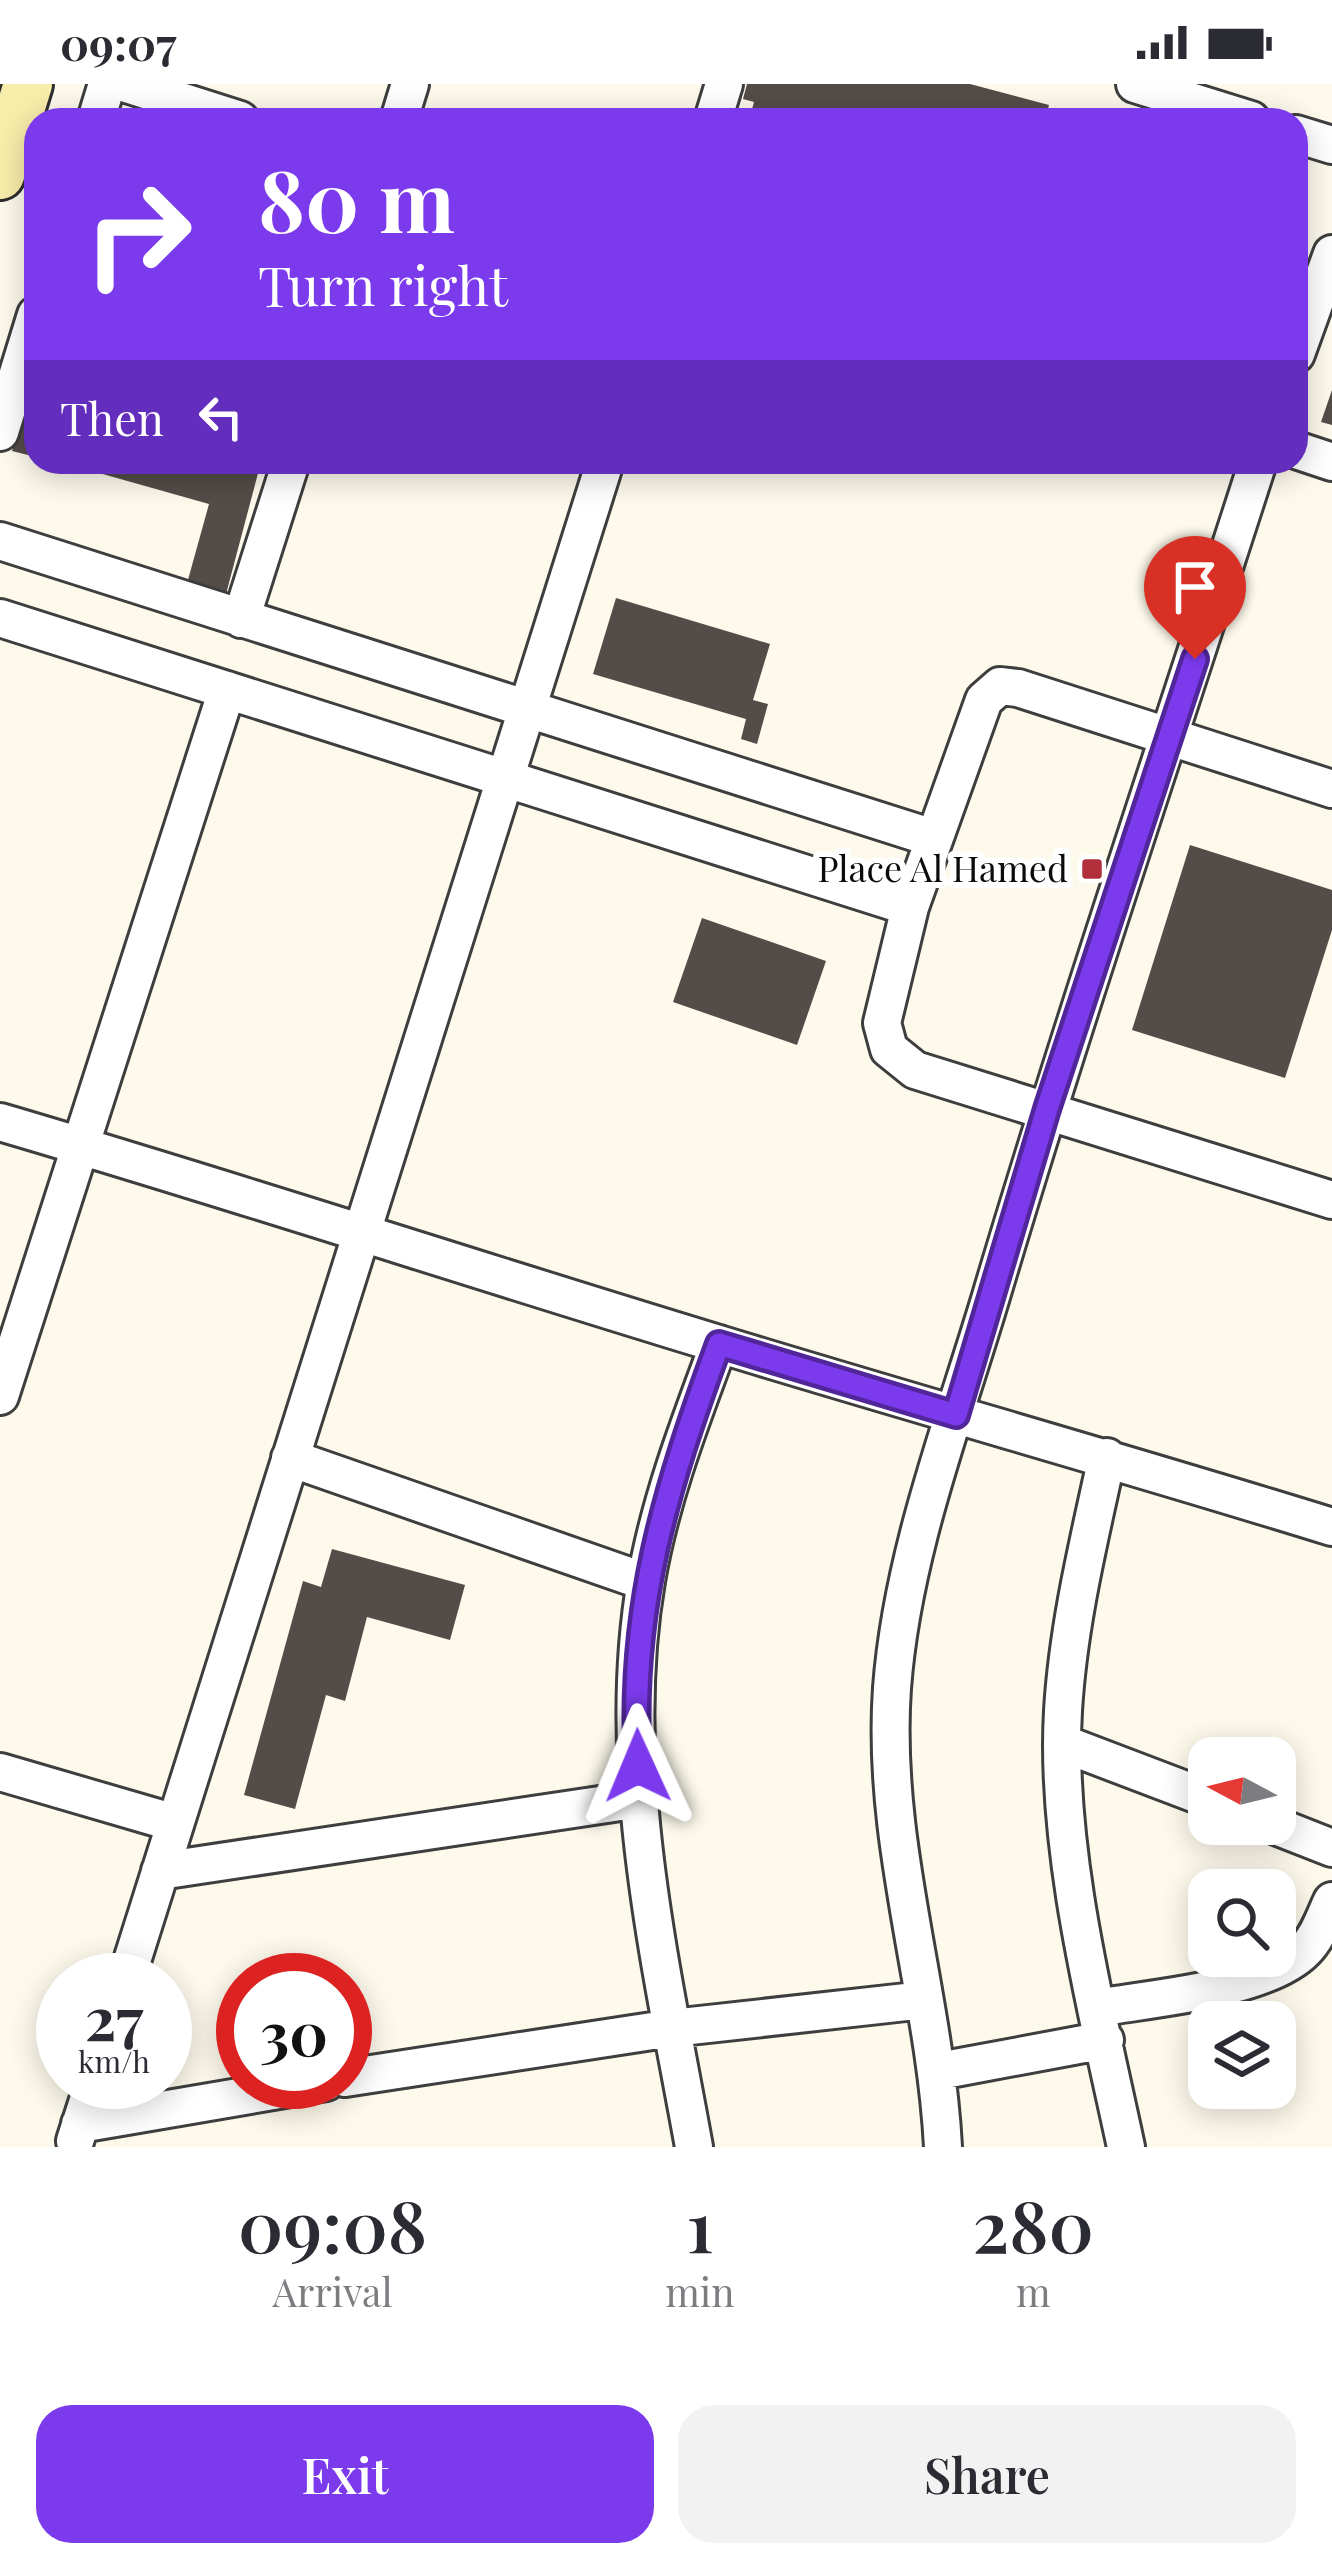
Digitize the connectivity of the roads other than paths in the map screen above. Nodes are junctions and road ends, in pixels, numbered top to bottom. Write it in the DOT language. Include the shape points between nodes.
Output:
graph roads {
  1 [pos="28,84"];
  2 [pos="127,84"];
  3 [pos="1135,84"];
  4 [pos="202,108"];
  5 [pos="1212,108"];
  6 [pos="0,175"];
  7 [pos="1332,254"];
  8 [pos="1308,321"];
  9 [pos="24,354"];
  10 [pos="0,432"];
  11 [pos="287,474"];
  12 [pos="601,474"];
  13 [pos="1254,474"];
  14 [pos="0,541"];
  15 [pos="0,618"];
  16 [pos="241,619"];
  17 [pos="227,690"];
  18 [pos="529,708"];
  19 [pos="1169,737"];
  20 [pos="505,780"];
  21 [pos="1332,789"];
  22 [pos="933,838"];
  23 [pos="910,907"];
  24 [pos="1047,1109"];
  25 [pos="0,1122"];
  26 [pos="83,1146"];
  27 [pos="1332,1200"];
  28 [pos="362,1231"];
  29 [pos="719,1344"];
  30 [pos="0,1396"];
  31 [pos="956,1415"];
  32 [pos="1107,1456"];
  33 [pos="290,1458"];
  34 [pos="1332,1527"];
  35 [pos="646,1582"];
  36 [pos="1062,1743"];
  37 [pos="0,1772"];
  38 [pos="1188,1791"];
  39 [pos="640,1798"];
  40 [pos="176,1822"];
  41 [pos="1296,1834"];
  42 [pos="1332,1848"];
  43 [pos="160,1871"];
  44 [pos="1332,1901"];
  45 [pos="134,1953"];
  46 [pos="924,2000"];
  47 [pos="1101,2024"];
  48 [pos="672,2028"];
  49 [pos="939,2071"];
  50 [pos="372,2074"];
  51 [pos="216,2106"];
  52 [pos="76,2136"];
  53 [pos="694,2147"];
  54 [pos="943,2147"];
  55 [pos="1126,2147"];
  1 -- 6 [label="street"];
  2 -- 4 [label="street"];
  3 -- 5 [label="street"];
  7 -- 8 [label="street"];
  9 -- 10 [label="street"];
  11 -- 16 [label="street"];
  12 -- 18 [label="street"];
  13 -- 19 [label="street"];
  14 -- 16 [label="street"];
  15 -- 17 [label="street"];
  16 -- 18 [label="street"];
  17 -- 20 [label="street"];
  17 -- 26 [label="street"];
  18 -- 20 [label="street"];
  18 -- 22 [label="street"];
  19 -- 21 [label="street"];
  19 -- 22 [label="street" via="1000,686 984,700"];
  19 -- 24 [label="street"];
  20 -- 23 [label="street"];
  20 -- 28 [label="street"];
  22 -- 23 [label="street"];
  23 -- 24 [label="street" via="882,1023 889,1049 915,1070"];
  24 -- 27 [label="street"];
  24 -- 31 [label="street"];
  25 -- 26 [label="street"];
  26 -- 28 [label="street"];
  26 -- 30 [label="street"];
  28 -- 29 [label="street"];
  28 -- 33 [label="street"];
  29 -- 31 [label="street"];
  29 -- 35 [label="street" via="673,1471"];
  31 -- 32 [label="street"];
  31 -- 46 [label="street" via="907,1583 892,1689 894,1819"];
  32 -- 34 [label="street"];
  32 -- 36 [label="street" via="1073,1623"];
  33 -- 35 [label="street"];
  33 -- 40 [label="street"];
  35 -- 39 [label="street"];
  36 -- 38 [label="street"];
  36 -- 47 [label="street" via="1067,1832"];
  37 -- 40 [label="street"];
  39 -- 43 [label="street"];
  39 -- 48 [label="street"];
  40 -- 43 [label="street"];
  41 -- 42 [label="street"];
  43 -- 45 [label="street"];
  44 -- 47 [label="street" via="1309,1947 1288,1964"];
  46 -- 48 [label="street"];
  46 -- 49 [label="street"];
  47 -- 49 [label="street"];
  47 -- 55 [label="street"];
  48 -- 50 [label="street"];
  48 -- 53 [label="street"];
  49 -- 54 [label="street"];
  51 -- 52 [label="street"];
}
